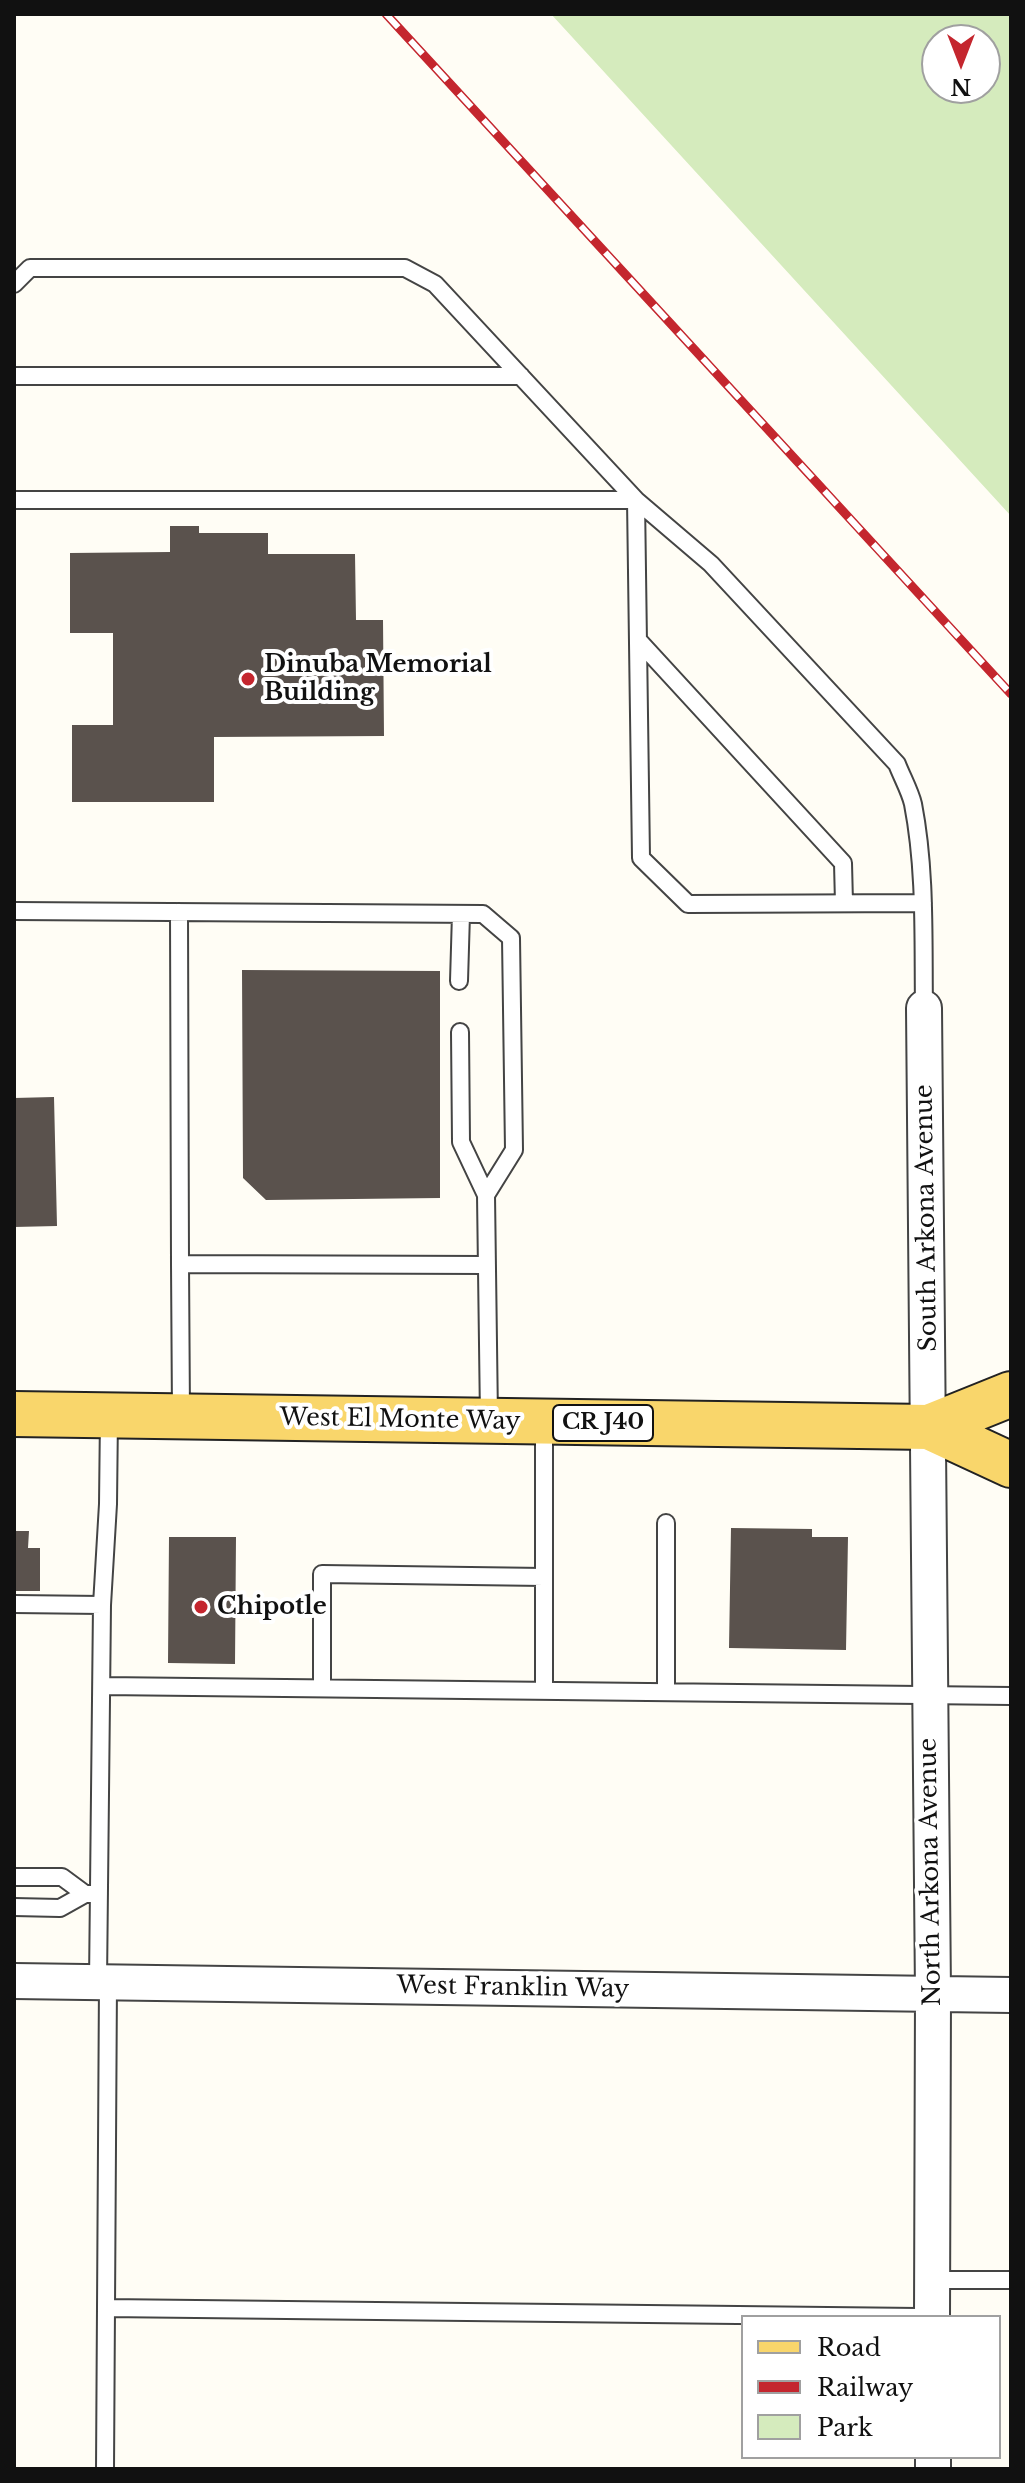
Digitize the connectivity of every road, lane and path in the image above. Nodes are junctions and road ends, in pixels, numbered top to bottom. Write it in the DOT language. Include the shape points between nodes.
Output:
graph roads {
  1 [pos="14,284"];
  2 [pos="14,376"];
  3 [pos="521,376"];
  4 [pos="14,500"];
  5 [pos="636,500"];
  6 [pos="638,640"];
  7 [pos="844,903"];
  8 [pos="923,903"];
  9 [pos="14,911"];
  10 [pos="179,912"];
  11 [pos="461,914"];
  12 [pos="459,981"];
  13 [pos="924,1008"];
  14 [pos="460,1032"];
  15 [pos="486,1195"];
  16 [pos="180,1264"];
  17 [pos="487,1265"];
  18 [pos="1011,1394"];
  19 [pos="14,1414"];
  20 [pos="109,1416"];
  21 [pos="181,1416"];
  22 [pos="489,1421"];
  23 [pos="544,1422"];
  24 [pos="929,1427"];
  25 [pos="1011,1465"];
  26 [pos="666,1523"];
  27 [pos="544,1577"];
  28 [pos="14,1604"];
  29 [pos="102,1605"];
  30 [pos="103,1686"];
  31 [pos="322,1687"];
  32 [pos="544,1690"];
  33 [pos="666,1692"];
  34 [pos="929,1695"];
  35 [pos="1011,1696"];
  36 [pos="14,1877"];
  37 [pos="92,1894"];
  38 [pos="14,1907"];
  39 [pos="14,1981"];
  40 [pos="103,1982"];
  41 [pos="933,1994"];
  42 [pos="1011,1995"];
  43 [pos="932,2280"];
  44 [pos="1011,2280"];
  45 [pos="106,2308"];
  46 [pos="741,2315"];
  47 [pos="932,2315"];
  48 [pos="105,2469"];
  1 -- 3 [label="lane" via="30,268 405,268 435,284"];
  2 -- 3 [label="lane"];
  3 -- 5 [label="lane"];
  4 -- 5 [label="lane"];
  5 -- 6 [label="lane"];
  5 -- 8 [label="lane" via="711,564 897,764 913,802"];
  6 -- 7 [label="lane" via="843,863"];
  6 -- 7 [label="lane" via="641,858 688,904"];
  7 -- 8 [label="lane"];
  8 -- 13 [label="lane"];
  9 -- 10 [label="lane"];
  10 -- 11 [label="lane"];
  10 -- 16 [label="lane"];
  11 -- 12 [label="lane"];
  11 -- 15 [label="lane" via="483,914 511,938 514,1150"];
  13 -- 24 [label="street, South Arkona Avenue"];
  14 -- 15 [label="lane" via="461,1142"];
  15 -- 17 [label="lane"];
  16 -- 17 [label="lane"];
  16 -- 21 [label="lane"];
  17 -- 22 [label="lane"];
  18 -- 24 [label="main road, West El Monte Way / CR J40"];
  19 -- 20 [label="main road, West El Monte Way / CR J40"];
  20 -- 21 [label="main road, West El Monte Way / CR J40"];
  20 -- 29 [label="lane"];
  21 -- 22 [label="main road, West El Monte Way / CR J40"];
  22 -- 23 [label="main road, West El Monte Way / CR J40"];
  23 -- 24 [label="main road, West El Monte Way / CR J40"];
  23 -- 27 [label="lane"];
  24 -- 25 [label="main road, West El Monte Way / CR J40"];
  24 -- 34 [label="street, North Arkona Avenue"];
  26 -- 33 [label="lane"];
  27 -- 31 [label="lane" via="322,1574"];
  27 -- 32 [label="lane"];
  28 -- 29 [label="lane"];
  29 -- 30 [label="lane"];
  30 -- 31 [label="lane"];
  30 -- 37 [label="lane"];
  31 -- 32 [label="lane"];
  32 -- 33 [label="lane"];
  33 -- 34 [label="lane"];
  34 -- 35 [label="lane"];
  34 -- 41 [label="street, North Arkona Avenue"];
  36 -- 37 [label="lane" via="62,1877"];
  37 -- 38 [label="lane" via="60,1908"];
  37 -- 40 [label="lane"];
  39 -- 40 [label="street, West Franklin Way"];
  40 -- 41 [label="street, West Franklin Way"];
  40 -- 45 [label="lane"];
  41 -- 42 [label="street, West Franklin Way"];
  41 -- 43 [label="street, North Arkona Avenue"];
  43 -- 44 [label="lane"];
  43 -- 47 [label="street, North Arkona Avenue"];
  45 -- 46 [label="lane"];
  45 -- 48 [label="lane"];
}
